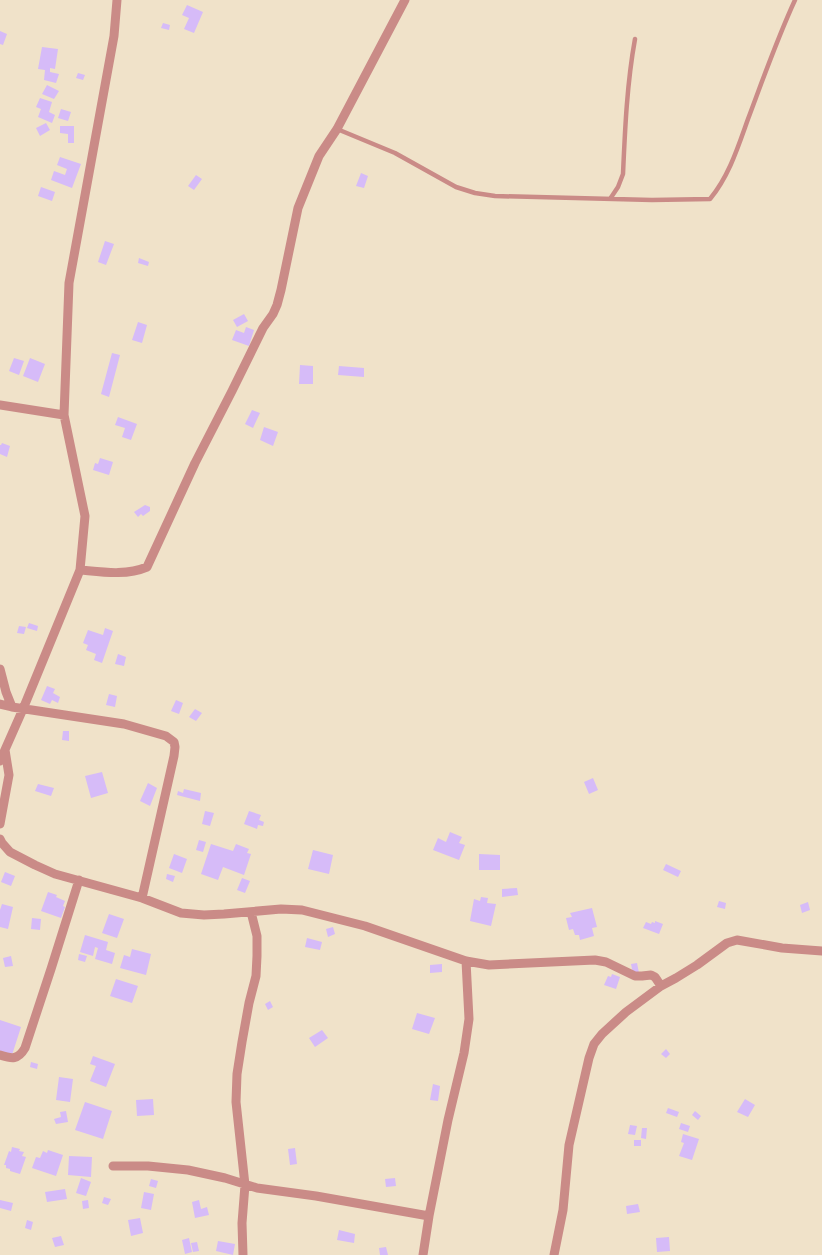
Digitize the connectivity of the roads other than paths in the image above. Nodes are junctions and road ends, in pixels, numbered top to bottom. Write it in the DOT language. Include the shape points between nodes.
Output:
graph roads {
  1 [pos="117,0"];
  2 [pos="405,0"];
  3 [pos="794,0"];
  4 [pos="635,39"];
  5 [pos="337,128"];
  6 [pos="610,199"];
  7 [pos="0,405"];
  8 [pos="64,415"];
  9 [pos="80,570"];
  10 [pos="0,669"];
  11 [pos="0,704"];
  12 [pos="12,707"];
  13 [pos="24,708"];
  14 [pos="6,750"];
  15 [pos="0,761"];
  16 [pos="0,824"];
  17 [pos="0,838"];
  18 [pos="79,880"];
  19 [pos="142,898"];
  20 [pos="251,912"];
  21 [pos="822,951"];
  22 [pos="466,961"];
  23 [pos="661,986"];
  24 [pos="0,1055"];
  25 [pos="113,1166"];
  26 [pos="245,1185"];
  27 [pos="429,1216"];
  28 [pos="243,1255"];
  29 [pos="423,1255"];
  30 [pos="554,1255"];
  1 -- 8 [label="street" via="114,36 69,283"];
  2 -- 5 [label="street"];
  3 -- 6 [label="lane" via="732,162 710,199"];
  4 -- 6 [label="lane" via="623,174"];
  5 -- 6 [label="lane" via="394,153 456,187 475,193"];
  5 -- 9 [label="street" via="319,156 298,208 273,314 195,463 147,568 124,573"];
  7 -- 8 [label="street"];
  8 -- 9 [label="street" via="85,516"];
  9 -- 13 [label="street"];
  10 -- 12 [label="street"];
  11 -- 12 [label="street"];
  12 -- 13 [label="street"];
  13 -- 14 [label="street"];
  13 -- 19 [label="street" via="124,724 166,736 174,742 176,747"];
  14 -- 15 [label="street"];
  14 -- 16 [label="street" via="9,774"];
  17 -- 18 [label="street" via="10,852 55,874"];
  18 -- 19 [label="street"];
  18 -- 24 [label="street" via="25,1048 15,1058"];
  19 -- 20 [label="street" via="182,913"];
  20 -- 22 [label="street" via="302,910 365,926"];
  20 -- 26 [label="street" via="258,956 238,1066 236,1102"];
  21 -- 23 [label="street" via="737,940 727,943"];
  22 -- 23 [label="street" via="496,965 595,960 635,976 651,975"];
  22 -- 27 [label="street" via="469,1019"];
  23 -- 30 [label="street" via="626,1012 594,1044 569,1145 563,1210"];
  25 -- 26 [label="street" via="188,1170"];
  26 -- 27 [label="street"];
  26 -- 28 [label="street"];
  27 -- 29 [label="street"];
}
